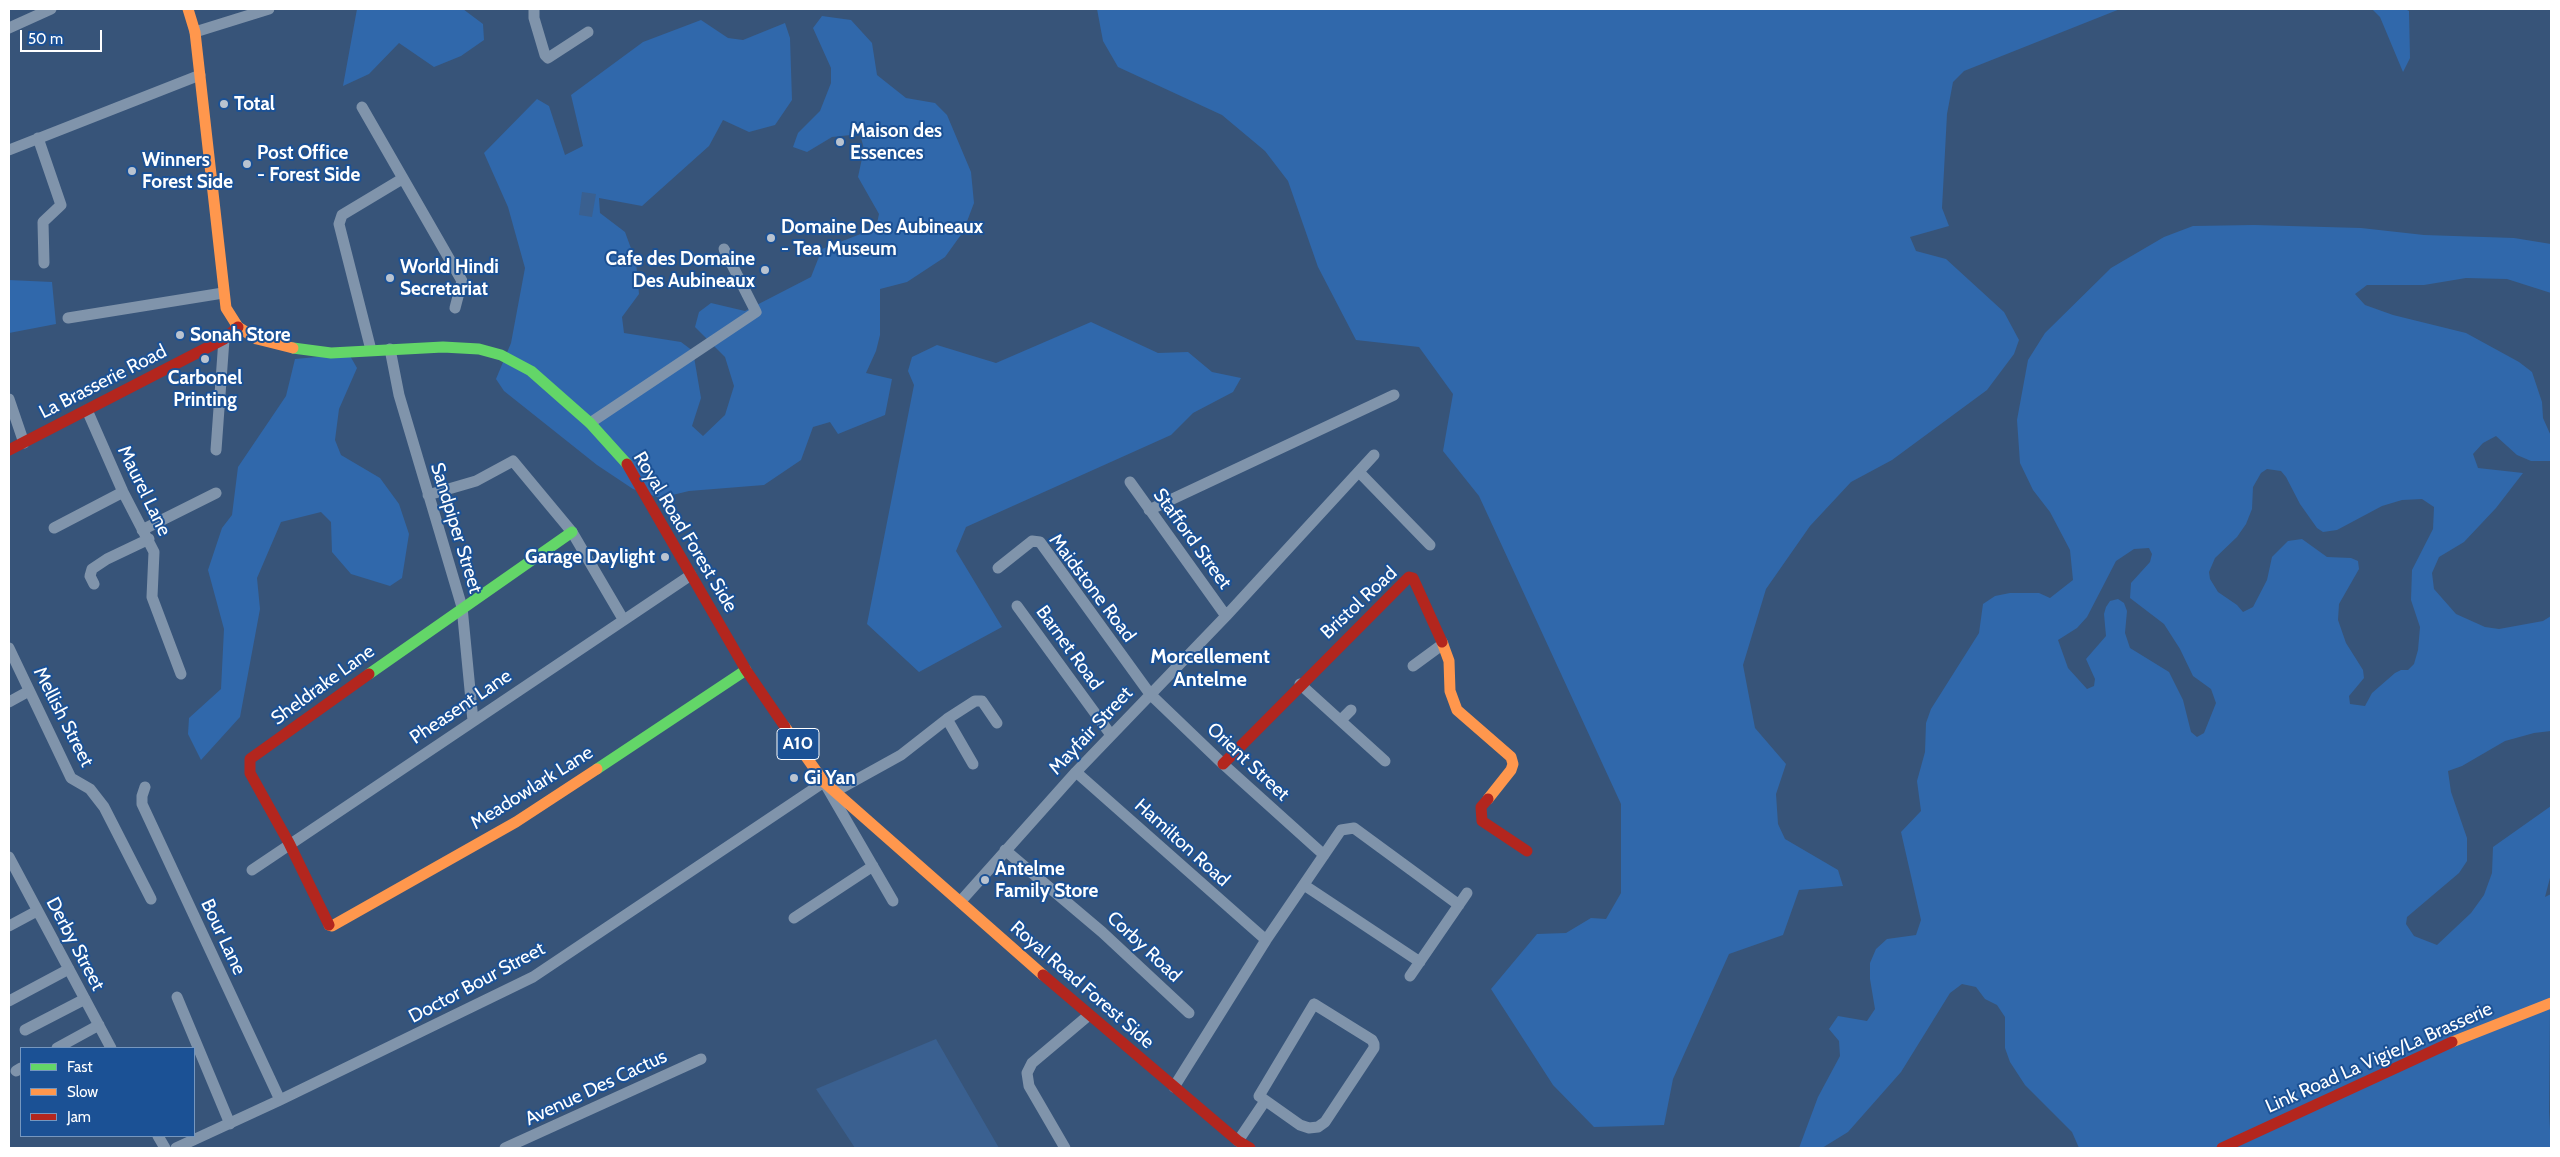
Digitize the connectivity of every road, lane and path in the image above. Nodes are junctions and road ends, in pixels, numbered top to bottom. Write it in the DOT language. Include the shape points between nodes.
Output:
graph roads {
  1 [pos="51,9"];
  2 [pos="188,9"];
  3 [pos="269,9"];
  4 [pos="534,9"];
  5 [pos="9,28"];
  6 [pos="195,32"];
  7 [pos="588,32"];
  8 [pos="200,75"];
  9 [pos="362,107"];
  10 [pos="38,138"];
  11 [pos="9,150"];
  12 [pos="402,179"];
  13 [pos="724,250"];
  14 [pos="44,263"];
  15 [pos="223,293"];
  16 [pos="455,308"];
  17 [pos="68,318"];
  18 [pos="238,327"];
  19 [pos="224,339"];
  20 [pos="390,349"];
  21 [pos="371,350"];
  22 [pos="1394,395"];
  23 [pos="9,399"];
  24 [pos="87,410"];
  25 [pos="590,423"];
  26 [pos="24,442"];
  27 [pos="9,450"];
  28 [pos="216,450"];
  29 [pos="1374,455"];
  30 [pos="1360,473"];
  31 [pos="1130,482"];
  32 [pos="123,492"];
  33 [pos="216,493"];
  34 [pos="428,496"];
  35 [pos="1149,510"];
  36 [pos="54,528"];
  37 [pos="572,532"];
  38 [pos="146,534"];
  39 [pos="1430,546"];
  40 [pos="998,568"];
  41 [pos="691,575"];
  42 [pos="94,584"];
  43 [pos="1017,606"];
  44 [pos="462,607"];
  45 [pos="1226,616"];
  46 [pos="623,619"];
  47 [pos="1443,644"];
  48 [pos="9,648"];
  49 [pos="1413,666"];
  50 [pos="746,670"];
  51 [pos="181,674"];
  52 [pos="1300,684"];
  53 [pos="29,691"];
  54 [pos="1150,694"];
  55 [pos="9,702"];
  56 [pos="1351,710"];
  57 [pos="947,719"];
  58 [pos="1341,720"];
  59 [pos="473,721"];
  60 [pos="997,723"];
  61 [pos="1111,735"];
  62 [pos="1385,760"];
  63 [pos="973,764"];
  64 [pos="1222,764"];
  65 [pos="1076,772"];
  66 [pos="824,782"];
  67 [pos="145,787"];
  68 [pos="836,790"];
  69 [pos="289,844"];
  70 [pos="1005,850"];
  71 [pos="1527,851"];
  72 [pos="1324,855"];
  73 [pos="9,857"];
  74 [pos="873,866"];
  75 [pos="252,870"];
  76 [pos="1304,885"];
  77 [pos="1467,892"];
  78 [pos="150,899"];
  79 [pos="893,901"];
  80 [pos="960,902"];
  81 [pos="1459,905"];
  82 [pos="37,910"];
  83 [pos="794,918"];
  84 [pos="9,926"];
  85 [pos="332,926"];
  86 [pos="1266,940"];
  87 [pos="1420,962"];
  88 [pos="69,969"];
  89 [pos="1410,976"];
  90 [pos="177,997"];
  91 [pos="85,999"];
  92 [pos="9,1001"];
  93 [pos="2551,1003"];
  94 [pos="1189,1013"];
  95 [pos="1089,1015"];
  96 [pos="99,1025"];
  97 [pos="25,1030"];
  98 [pos="59,1047"];
  99 [pos="110,1047"];
  100 [pos="701,1059"];
  101 [pos="1174,1087"];
  102 [pos="280,1100"];
  103 [pos="1265,1101"];
  104 [pos="230,1124"];
  105 [pos="159,1137"];
  106 [pos="1238,1142"];
  107 [pos="165,1148"];
  108 [pos="176,1148"];
  109 [pos="505,1148"];
  110 [pos="1065,1148"];
  111 [pos="1250,1148"];
  112 [pos="2222,1148"];
  1 -- 5 [label="street"];
  2 -- 6 [label="main road, Royal Road Forest Side / A10"];
  3 -- 6 [label="street"];
  4 -- 7 [label="street" via="548,58"];
  6 -- 8 [label="main road, Royal Road Forest Side / A10"];
  8 -- 10 [label="street"];
  8 -- 15 [label="main road, Royal Road Forest Side / A10"];
  9 -- 12 [label="street"];
  10 -- 11 [label="street"];
  10 -- 14 [label="street" via="61,205 43,222"];
  12 -- 16 [label="street" via="462,281"];
  12 -- 21 [label="street" via="342,215 339,224"];
  13 -- 25 [label="street" via="756,312"];
  15 -- 17 [label="street"];
  15 -- 18 [label="main road, Royal Road Forest Side / A10" via="226,308"];
  18 -- 19 [label="main road, La Brasserie Road"];
  18 -- 21 [label="main road, Royal Road Forest Side / A10" via="257,339 312,352"];
  19 -- 24 [label="main road, La Brasserie Road"];
  19 -- 28 [label="street"];
  20 -- 21 [label="main road, Royal Road Forest Side / A10"];
  20 -- 25 [label="main road, Royal Road Forest Side / A10" via="443,347 501,355 531,371"];
  20 -- 34 [label="street, Sandpiper Street" via="398,396"];
  22 -- 35 [label="street"];
  23 -- 26 [label="street"];
  24 -- 26 [label="main road, La Brasserie Road"];
  24 -- 32 [label="street, Maurel Lane"];
  25 -- 41 [label="main road, Royal Road Forest Side / A10" via="622,458"];
  26 -- 27 [label="main road, La Brasserie Road"];
  29 -- 30 [label="street, Mayfair Street"];
  30 -- 39 [label="street"];
  30 -- 45 [label="street, Mayfair Street"];
  31 -- 35 [label="street, Stafford Street"];
  32 -- 36 [label="street"];
  32 -- 38 [label="street, Maurel Lane"];
  33 -- 38 [label="street"];
  34 -- 37 [label="street" via="476,481 513,462"];
  34 -- 44 [label="street, Sandpiper Street"];
  35 -- 45 [label="street, Stafford Street"];
  37 -- 44 [label="main road, Sheldrake Lane"];
  37 -- 46 [label="street"];
  38 -- 42 [label="street" via="92,569 90,576"];
  38 -- 51 [label="street, Maurel Lane" via="154,552 152,597"];
  40 -- 54 [label="street, Maidstone Road" via="1032,541 1040,542"];
  41 -- 46 [label="street, Pheasent Lane"];
  41 -- 50 [label="main road, Royal Road Forest Side / A10"];
  43 -- 61 [label="street, Barnet Road"];
  44 -- 59 [label="street, Sandpiper Street"];
  44 -- 69 [label="main road, Sheldrake Lane" via="250,759 250,773"];
  45 -- 54 [label="street, Mayfair Street"];
  46 -- 59 [label="street, Pheasent Lane"];
  47 -- 49 [label="street"];
  47 -- 52 [label="main road, Bristol Road" via="1413,578 1409,576"];
  47 -- 71 [label="main road, Bristol Road" via="1449,661 1450,690 1457,710 1511,757 1514,764 1480,807 1482,821"];
  48 -- 53 [label="street, Mellish Street"];
  50 -- 66 [label="main road, Royal Road Forest Side / A10"];
  50 -- 85 [label="main road, Meadowlark Lane" via="516,822"];
  52 -- 58 [label="street"];
  52 -- 64 [label="main road, Bristol Road"];
  53 -- 55 [label="street"];
  53 -- 78 [label="street, Mellish Street" via="71,778 90,789 104,807"];
  54 -- 61 [label="street, Mayfair Street"];
  54 -- 64 [label="street, Orient Street"];
  56 -- 58 [label="street"];
  57 -- 60 [label="street" via="978,700"];
  57 -- 63 [label="street"];
  57 -- 68 [label="street" via="901,755"];
  58 -- 62 [label="street"];
  59 -- 69 [label="street, Pheasent Lane"];
  61 -- 65 [label="street, Mayfair Street"];
  64 -- 72 [label="street, Orient Street"];
  65 -- 70 [label="street, Mayfair Street"];
  65 -- 86 [label="street, Hamilton Road"];
  66 -- 68 [label="main road, Royal Road Forest Side / A10"];
  66 -- 74 [label="street"];
  66 -- 102 [label="street, Doctor Bour Street" via="533,977"];
  67 -- 102 [label="street, Bour Lane" via="142,804"];
  68 -- 80 [label="main road, Royal Road Forest Side / A10"];
  69 -- 75 [label="street, Pheasent Lane"];
  69 -- 85 [label="main road, Sheldrake Lane" via="327,924"];
  70 -- 80 [label="street, Mayfair Street"];
  70 -- 94 [label="street, Corby Road" via="1102,932"];
  72 -- 76 [label="street"];
  72 -- 81 [label="street" via="1342,830 1354,828"];
  73 -- 82 [label="street, Derby Street"];
  74 -- 79 [label="street"];
  74 -- 83 [label="street"];
  76 -- 86 [label="street"];
  76 -- 87 [label="street"];
  77 -- 81 [label="street"];
  80 -- 95 [label="main road, Royal Road Forest Side / A10"];
  81 -- 87 [label="street"];
  82 -- 84 [label="street"];
  82 -- 88 [label="street, Derby Street"];
  86 -- 101 [label="street"];
  87 -- 89 [label="street"];
  88 -- 91 [label="street, Derby Street"];
  88 -- 92 [label="street"];
  90 -- 104 [label="street"];
  91 -- 96 [label="street, Derby Street"];
  91 -- 97 [label="street"];
  93 -- 112 [label="main road, Link Road La Vigie/La Brasserie" via="2469,1034"];
  95 -- 101 [label="main road, Royal Road Forest Side / A10"];
  95 -- 110 [label="street" via="1032,1063 1027,1073 1029,1086"];
  96 -- 98 [label="street"];
  96 -- 99 [label="street, Derby Street"];
  100 -- 109 [label="street, Avenue Des Cactus"];
  101 -- 106 [label="main road, Royal Road Forest Side / A10"];
  102 -- 104 [label="street, Doctor Bour Street"];
  103 -- 103 [label="street" via="1260,1099 1260,1094 1314,1004 1372,1040 1374,1048 1325,1122 1318,1127 1300,1125"];
  103 -- 106 [label="street"];
  104 -- 108 [label="street, Doctor Bour Street"];
  105 -- 107 [label="street"];
  106 -- 111 [label="main road, Royal Road Forest Side / A10"];
}
